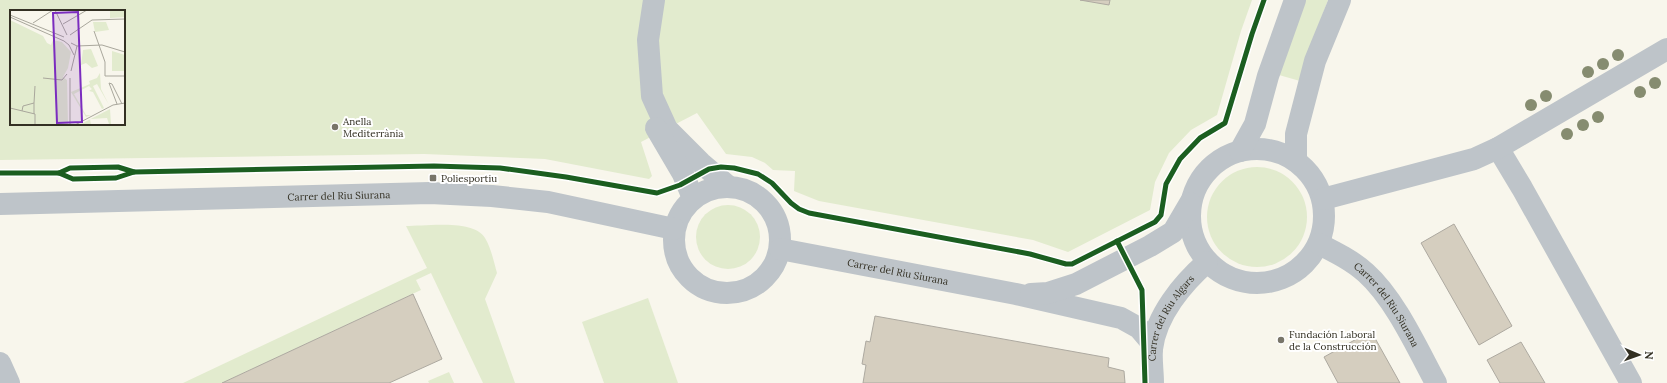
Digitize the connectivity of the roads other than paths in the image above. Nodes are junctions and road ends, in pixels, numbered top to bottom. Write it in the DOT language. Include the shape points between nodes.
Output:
graph roads {
  1 [pos="641,0"];
  2 [pos="654,0"];
  3 [pos="1295,0"];
  4 [pos="1340,0"];
  5 [pos="1667,50"];
  6 [pos="1498,148"];
  7 [pos="1240,151"];
  8 [pos="1296,161"];
  9 [pos="728,186"];
  10 [pos="693,198"];
  11 [pos="1323,198"];
  12 [pos="1191,202"];
  13 [pos="0,204"];
  14 [pos="674,229"];
  15 [pos="1196,244"];
  16 [pos="1319,244"];
  17 [pos="1150,246"];
  18 [pos="780,249"];
  19 [pos="1208,262"];
  20 [pos="1016,294"];
  21 [pos="1152,349"];
  22 [pos="0,363"];
  23 [pos="9,383"];
  24 [pos="1153,383"];
  25 [pos="1436,383"];
  26 [pos="1631,383"];
  1 -- 10 [label="street" via="636,40 645,101 658,133 683,174"];
  2 -- 9 [label="street" via="648,40 652,96 667,129"];
  3 -- 7 [label="street" via="1268,76 1255,124"];
  4 -- 8 [label="street" via="1313,69 1296,134"];
  5 -- 6 [label="street"];
  6 -- 11 [label="street" via="1474,160"];
  6 -- 26 [label="street"];
  7 -- 8 [label="street" via="1251,148 1275,151"];
  7 -- 12 [label="street" via="1212,165 1199,182"];
  8 -- 11 [label="street" via="1312,177"];
  9 -- 10 [label="street" via="710,189"];
  9 -- 18 [label="street" via="746,189 762,199 774,213 780,231"];
  10 -- 14 [label="street" via="681,212"];
  11 -- 16 [label="street" via="1324,222"];
  12 -- 15 [label="street" via="1190,223"];
  12 -- 17 [label="street, Carrer del Riu Siurana" via="1173,232"];
  13 -- 14 [label="street, Carrer del Riu Siurana" via="430,193 548,202"];
  14 -- 18 [label="street" via="674,246 679,262 688,276 709,291 734,293 750,288 772,269"];
  15 -- 17 [label="street, Carrer del Riu Siurana" via="1176,241"];
  15 -- 19 [label="street"];
  16 -- 19 [label="street" via="1306,264 1286,277 1266,283 1244,283 1224,276"];
  16 -- 25 [label="street, Carrer del Riu Siurana" via="1366,272 1388,298"];
  17 -- 20 [label="street, Carrer del Riu Siurana" via="1076,284 1048,293"];
  18 -- 20 [label="street, Carrer del Riu Siurana"];
  19 -- 21 [label="street, Carrer del Riu Algars" via="1172,301 1159,323"];
  20 -- 21 [label="street, Carrer del Riu Siurana" via="1121,318 1139,328 1150,341"];
  21 -- 24 [label="street, Carrer del Riu Algars"];
  22 -- 23 [label="street"];
}
